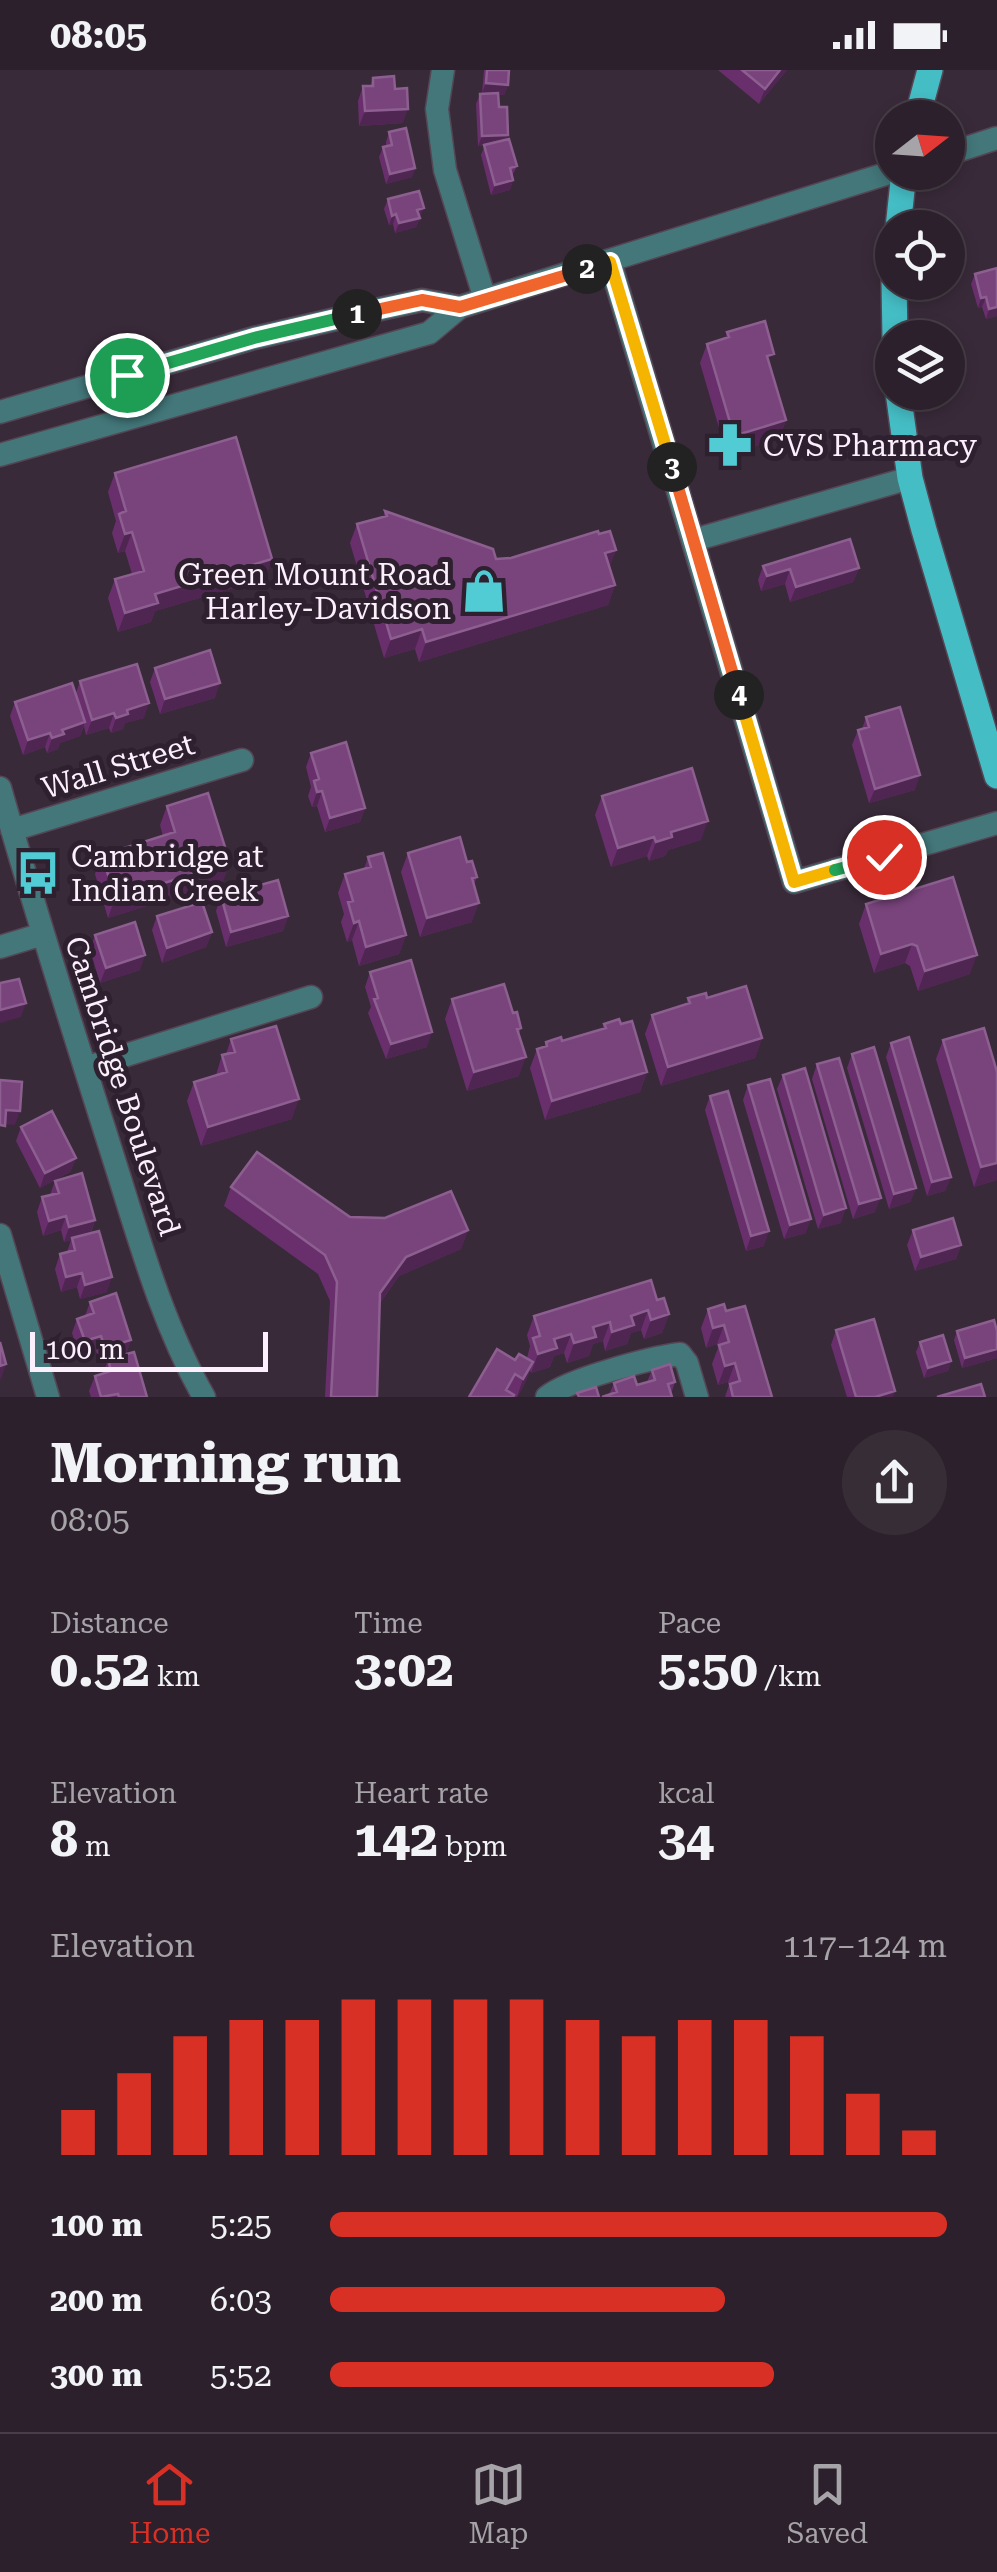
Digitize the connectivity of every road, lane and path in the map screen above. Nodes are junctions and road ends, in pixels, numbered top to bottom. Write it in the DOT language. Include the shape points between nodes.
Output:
graph roads {
  1 [pos="443,70"];
  2 [pos="930,70"];
  3 [pos="922,100"];
  4 [pos="997,138"];
  5 [pos="965,148"];
  6 [pos="875,177"];
  7 [pos="610,262"];
  8 [pos="486,299"];
  9 [pos="460,307"];
  10 [pos="901,410"];
  11 [pos="0,412"];
  12 [pos="0,455"];
  13 [pos="910,478"];
  14 [pos="694,540"];
  15 [pos="242,760"];
  16 [pos="997,776"];
  17 [pos="0,788"];
  18 [pos="997,823"];
  19 [pos="12,830"];
  20 [pos="43,934"];
  21 [pos="0,948"];
  22 [pos="311,997"];
  23 [pos="85,1068"];
  24 [pos="0,1234"];
  25 [pos="48,1397"];
  26 [pos="204,1397"];
  27 [pos="547,1397"];
  28 [pos="696,1397"];
  1 -- 8 [label="street" via="437,109 445,170"];
  2 -- 3 [label="main road"];
  4 -- 5 [label="street"];
  6 -- 7 [label="street"];
  7 -- 8 [label="street"];
  7 -- 14 [label="street"];
  8 -- 9 [label="street"];
  9 -- 11 [label="street" via="422,300 308,325"];
  9 -- 12 [label="street" via="429,333"];
  10 -- 13 [label="main road"];
  13 -- 14 [label="street"];
  13 -- 16 [label="main road"];
  14 -- 18 [label="street" via="794,882"];
  15 -- 19 [label="street, Wall Street"];
  17 -- 19 [label="street, Cambridge Boulevard"];
  19 -- 20 [label="street, Cambridge Boulevard"];
  20 -- 21 [label="street"];
  20 -- 23 [label="street, Cambridge Boulevard"];
  22 -- 23 [label="street"];
  23 -- 26 [label="street, Cambridge Boulevard" via="175,1341"];
  24 -- 25 [label="street"];
  27 -- 28 [label="street" via="680,1354"];
}
